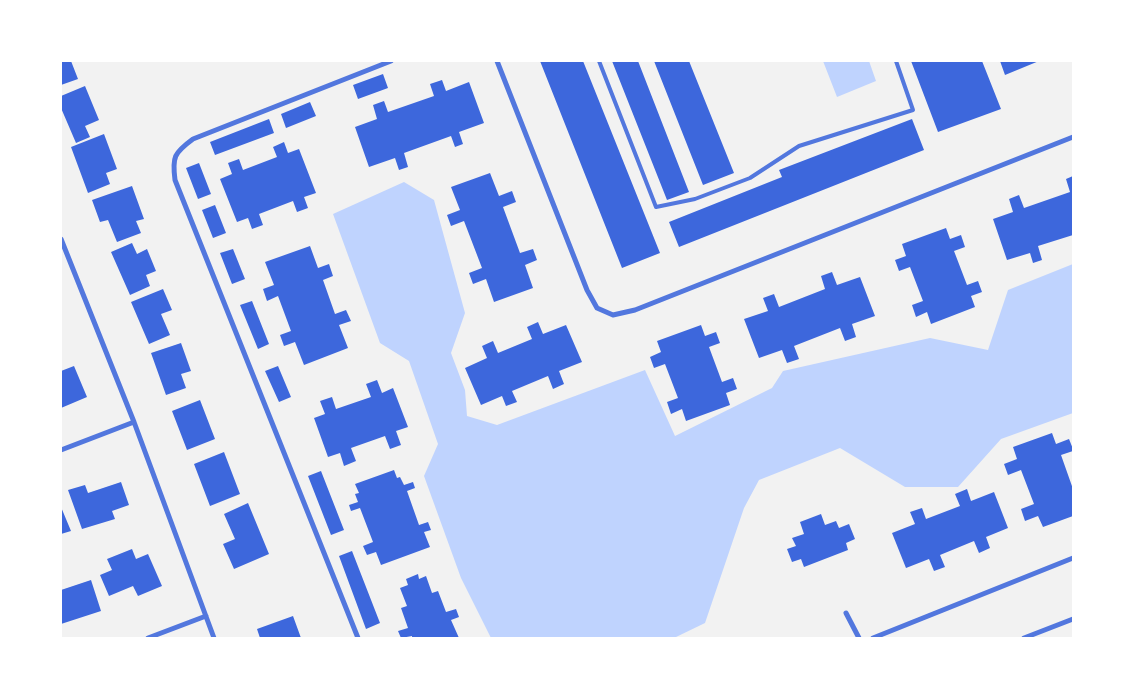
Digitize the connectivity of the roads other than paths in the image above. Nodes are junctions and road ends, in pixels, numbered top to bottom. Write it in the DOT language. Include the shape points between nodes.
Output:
graph roads {
  1 [pos="392,61"];
  2 [pos="497,61"];
  3 [pos="600,61"];
  4 [pos="896,61"];
  5 [pos="1073,137"];
  6 [pos="61,239"];
  7 [pos="134,422"];
  8 [pos="61,450"];
  9 [pos="1073,558"];
  10 [pos="846,613"];
  11 [pos="206,616"];
  12 [pos="1073,619"];
  13 [pos="148,638"];
  14 [pos="214,638"];
  15 [pos="358,638"];
  16 [pos="859,638"];
  17 [pos="873,638"];
  18 [pos="1024,638"];
  1 -- 15 [label="street" via="193,139 179,149 173,165 175,180"];
  2 -- 5 [label="street" via="587,290 597,308 614,315 635,310"];
  3 -- 4 [label="lane" via="656,206 695,200 750,178 799,146 913,110"];
  6 -- 7 [label="street"];
  7 -- 8 [label="street"];
  7 -- 11 [label="street"];
  9 -- 17 [label="street"];
  10 -- 16 [label="street"];
  11 -- 13 [label="street"];
  11 -- 14 [label="street"];
  12 -- 18 [label="street"];
}
